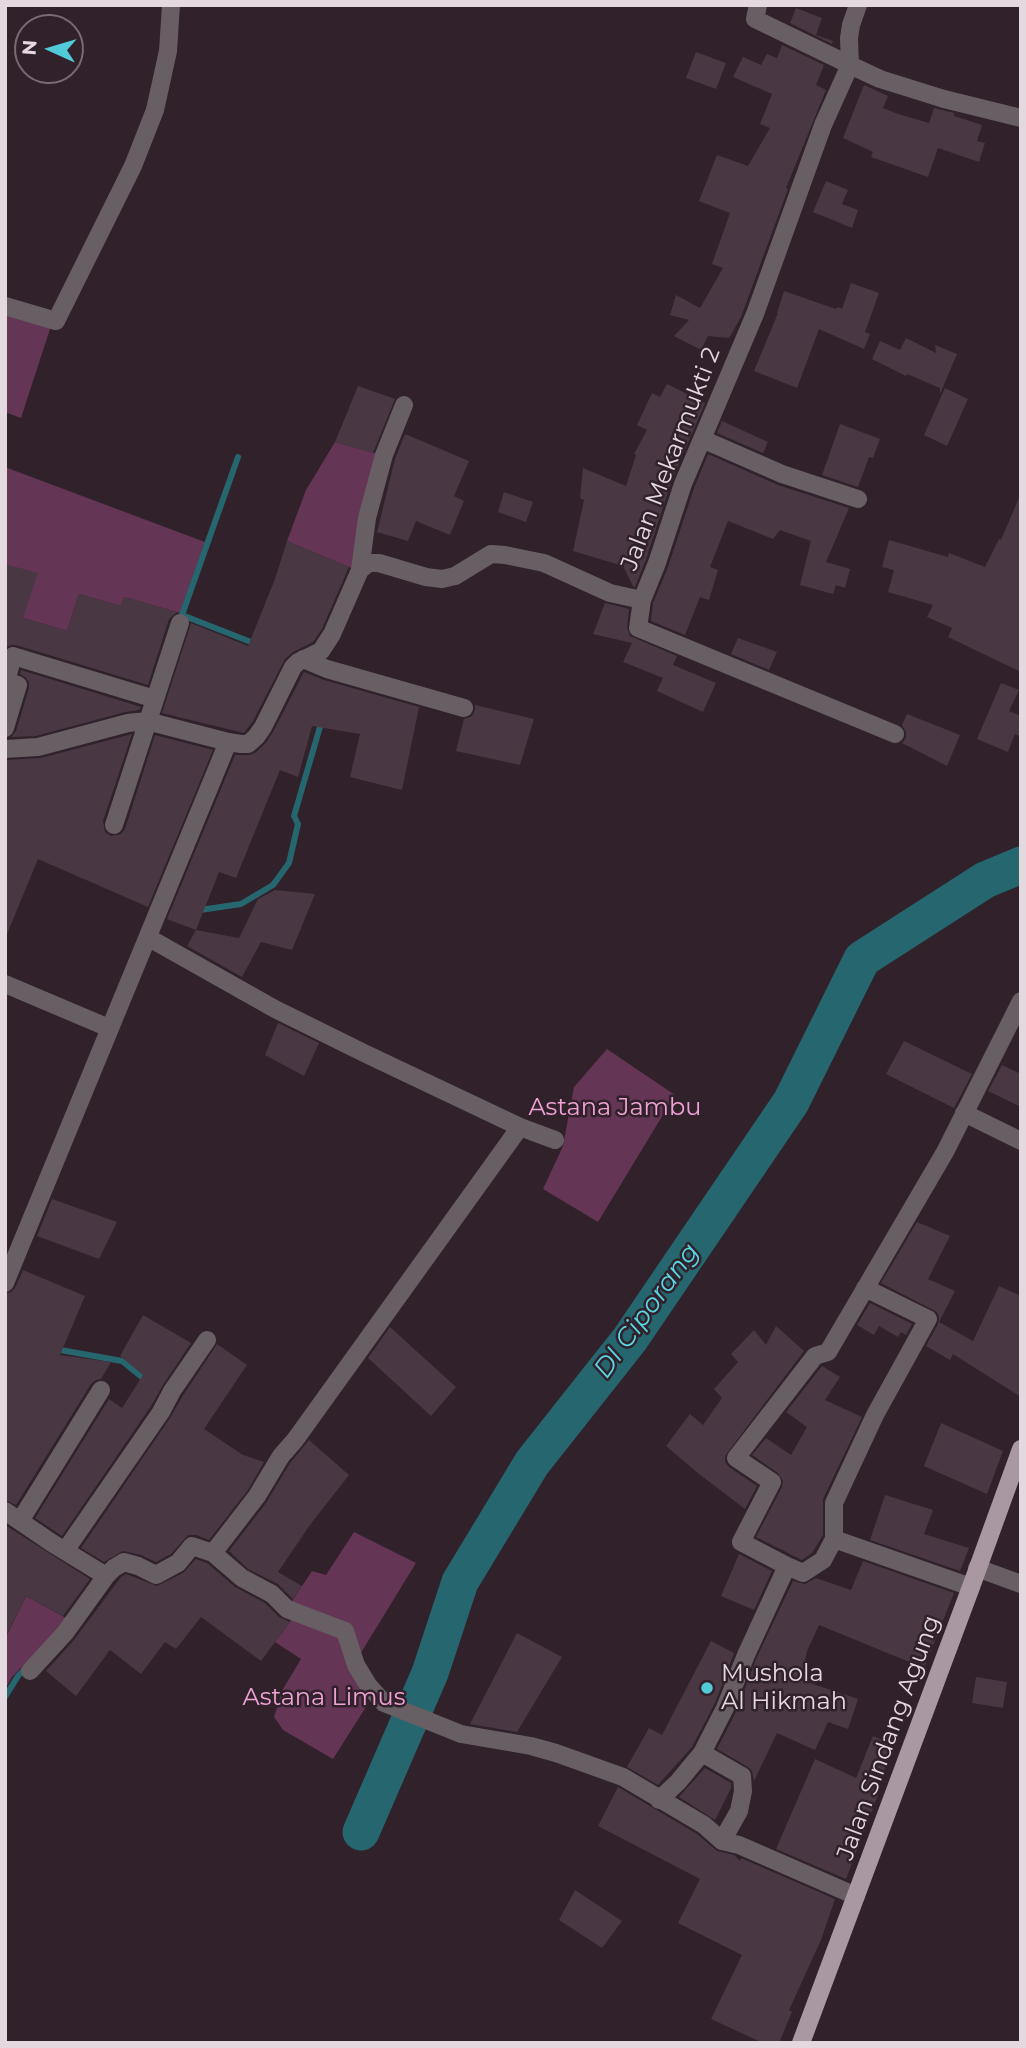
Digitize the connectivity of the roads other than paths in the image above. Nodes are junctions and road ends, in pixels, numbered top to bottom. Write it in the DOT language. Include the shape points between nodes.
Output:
graph roads {
  1 [pos="171,5"];
  2 [pos="758,5"];
  3 [pos="858,5"];
  4 [pos="850,65"];
  5 [pos="1021,118"];
  6 [pos="5,306"];
  7 [pos="404,405"];
  8 [pos="702,439"];
  9 [pos="858,499"];
  10 [pos="360,570"];
  11 [pos="642,600"];
  12 [pos="180,623"];
  13 [pos="303,659"];
  14 [pos="155,699"];
  15 [pos="464,708"];
  16 [pos="147,721"];
  17 [pos="5,728"];
  18 [pos="895,734"];
  19 [pos="228,742"];
  20 [pos="5,749"];
  21 [pos="114,825"];
  22 [pos="149,937"];
  23 [pos="5,984"];
  24 [pos="1021,1001"];
  25 [pos="109,1028"];
  26 [pos="964,1113"];
  27 [pos="520,1127"];
  28 [pos="555,1140"];
  29 [pos="1021,1141"];
  30 [pos="5,1283"];
  31 [pos="864,1288"];
  32 [pos="206,1340"];
  33 [pos="101,1390"];
  34 [pos="1021,1449"];
  35 [pos="13,1516"];
  36 [pos="834,1539"];
  37 [pos="65,1551"];
  38 [pos="213,1553"];
  39 [pos="787,1566"];
  40 [pos="977,1568"];
  41 [pos="106,1576"];
  42 [pos="1021,1584"];
  43 [pos="971,1587"];
  44 [pos="30,1671"];
  45 [pos="702,1753"];
  46 [pos="659,1800"];
  47 [pos="722,1842"];
  48 [pos="856,1896"];
  49 [pos="801,2043"];
  1 -- 6 [label="street" via="168,51 155,110 133,166 56,321"];
  2 -- 4 [label="street" via="755,19"];
  3 -- 4 [label="street" via="850,24"];
  4 -- 5 [label="street" via="944,99"];
  4 -- 8 [label="street, Jalan Mekarmukti 2"];
  7 -- 10 [label="street" via="367,518"];
  8 -- 9 [label="street" via="782,474"];
  8 -- 11 [label="street, Jalan Mekarmukti 2"];
  10 -- 11 [label="street, Jalan Mekarmukti 2" via="369,563 379,564 442,579 491,554 505,555 544,563 610,593"];
  10 -- 13 [label="street" via="321,651"];
  11 -- 18 [label="street" via="638,628"];
  12 -- 14 [label="street"];
  13 -- 15 [label="street"];
  13 -- 19 [label="street" via="293,667 256,737 248,744"];
  14 -- 16 [label="street"];
  14 -- 17 [label="street" via="13,656 6,682 18,685"];
  16 -- 19 [label="street"];
  16 -- 20 [label="street" via="38,747"];
  16 -- 21 [label="street"];
  19 -- 22 [label="street"];
  22 -- 25 [label="street"];
  22 -- 27 [label="street" via="275,1009"];
  23 -- 25 [label="street"];
  24 -- 26 [label="street"];
  25 -- 30 [label="street"];
  26 -- 29 [label="street"];
  26 -- 31 [label="street"];
  27 -- 28 [label="street"];
  27 -- 38 [label="street"];
  31 -- 36 [label="street" via="928,1319 875,1415 834,1503"];
  31 -- 39 [label="street" via="828,1352 816,1356 736,1458 772,1482 741,1542"];
  32 -- 37 [label="street"];
  33 -- 35 [label="street"];
  34 -- 40 [label="main road, Jalan Sindang Agung"];
  35 -- 37 [label="street"];
  36 -- 39 [label="street" via="823,1560 803,1573"];
  36 -- 43 [label="street"];
  37 -- 41 [label="street"];
  38 -- 41 [label="street" via="192,1546 178,1563 156,1575 124,1562"];
  38 -- 46 [label="street" via="287,1609 345,1631 362,1675 384,1703 461,1734 556,1753 623,1777"];
  39 -- 45 [label="street"];
  40 -- 42 [label="street"];
  40 -- 43 [label="main road, Jalan Sindang Agung"];
  41 -- 44 [label="street" via="65,1633"];
  43 -- 48 [label="main road, Jalan Sindang Agung"];
  45 -- 46 [label="street"];
  45 -- 47 [label="street" via="741,1776 739,1811"];
  46 -- 47 [label="street" via="704,1825"];
  47 -- 48 [label="street" via="739,1845"];
  48 -- 49 [label="main road, Jalan Sindang Agung"];
}
